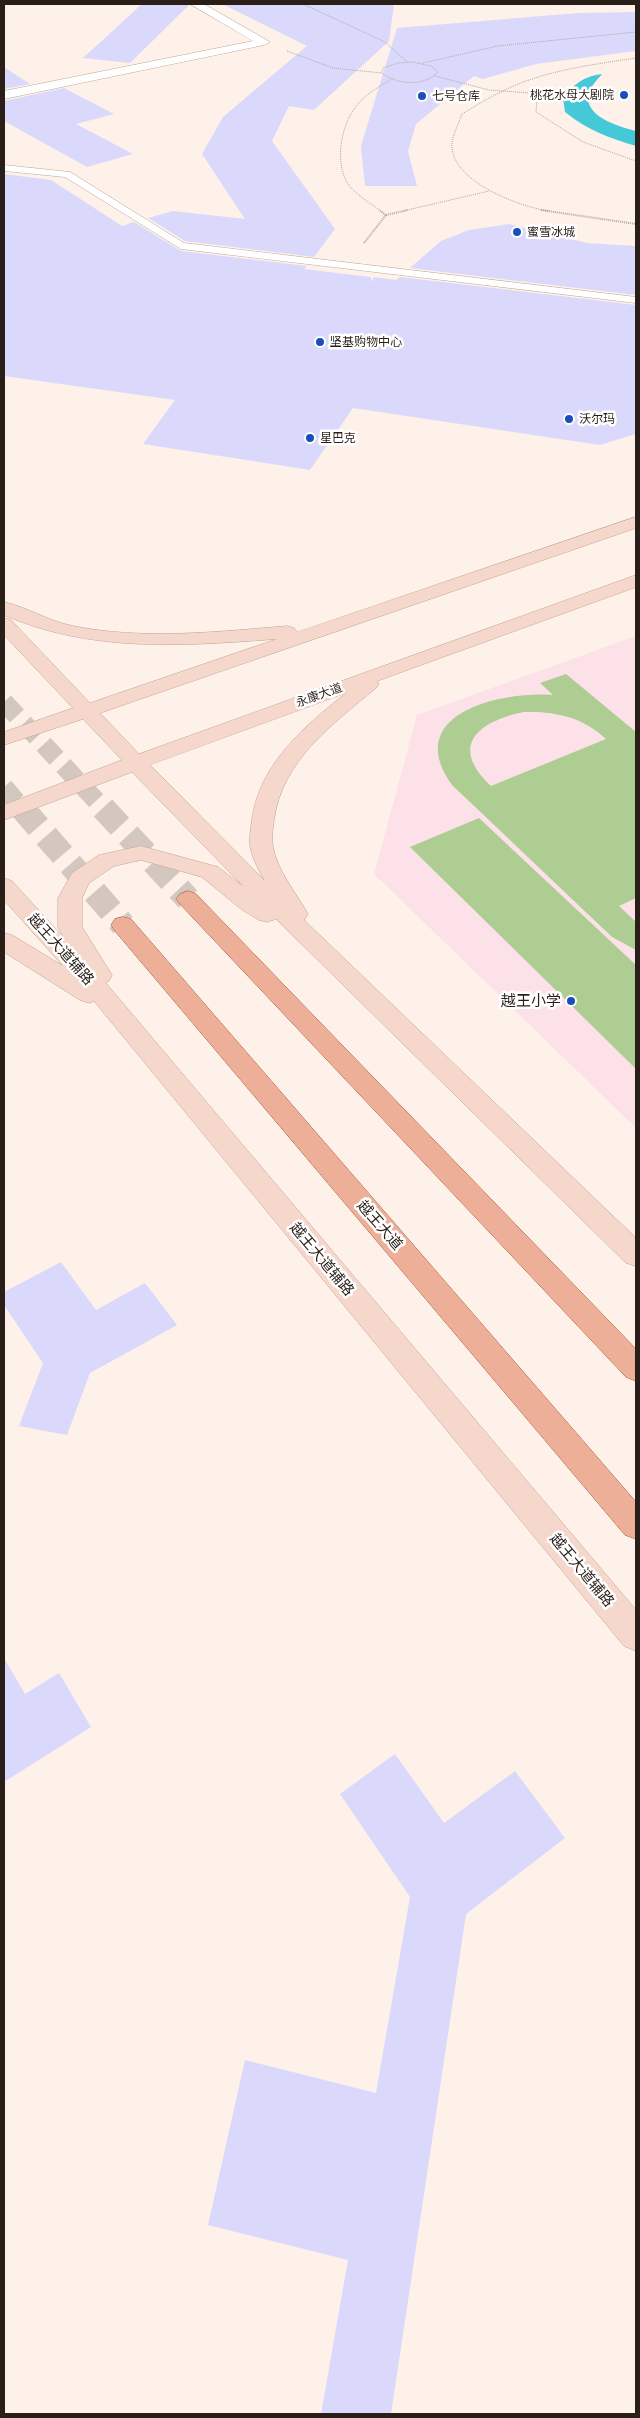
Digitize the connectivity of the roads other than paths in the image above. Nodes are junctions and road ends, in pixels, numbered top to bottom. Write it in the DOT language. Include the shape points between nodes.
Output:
graph roads {
  1 [pos="196,4"];
  2 [pos="4,95"];
  3 [pos="4,168"];
  4 [pos="636,300"];
  5 [pos="636,522"];
  6 [pos="636,581"];
  7 [pos="4,608"];
  8 [pos="4,624"];
  9 [pos="328,629"];
  10 [pos="383,672"];
  11 [pos="86,710"];
  12 [pos="4,739"];
  13 [pos="135,763"];
  14 [pos="4,814"];
  15 [pos="4,886"];
  16 [pos="188,899"];
  17 [pos="123,925"];
  18 [pos="309,939"];
  19 [pos="4,941"];
  20 [pos="116,1010"];
  21 [pos="636,1255"];
  22 [pos="636,1368"];
  23 [pos="636,1525"];
  24 [pos="636,1635"];
  1 -- 2 [label="street" via="264,40"];
  3 -- 4 [label="lane" via="67,174 181,246"];
  5 -- 9 [label="main road"];
  6 -- 10 [label="main road, 永康大道"];
  7 -- 9 [label="main road" via="24,620 119,638 192,639"];
  8 -- 11 [label="main road"];
  9 -- 11 [label="main road"];
  10 -- 13 [label="main road, 永康大道"];
  10 -- 18 [label="main road" via="317,728 287,761 270,790 262,816 261,849"];
  11 -- 12 [label="main road"];
  11 -- 13 [label="main road"];
  13 -- 14 [label="main road, 永康大道"];
  13 -- 18 [label="main road"];
  15 -- 20 [label="main road, 越王大道辅路"];
  16 -- 22 [label="main road"];
  17 -- 23 [label="main road, 越王大道"];
  18 -- 20 [label="main road" via="249,903 210,872 141,853 107,860 80,878 70,898 70,928 96,966"];
  18 -- 21 [label="main road"];
  19 -- 20 [label="main road"];
  20 -- 24 [label="main road, 越王大道辅路"];
}
